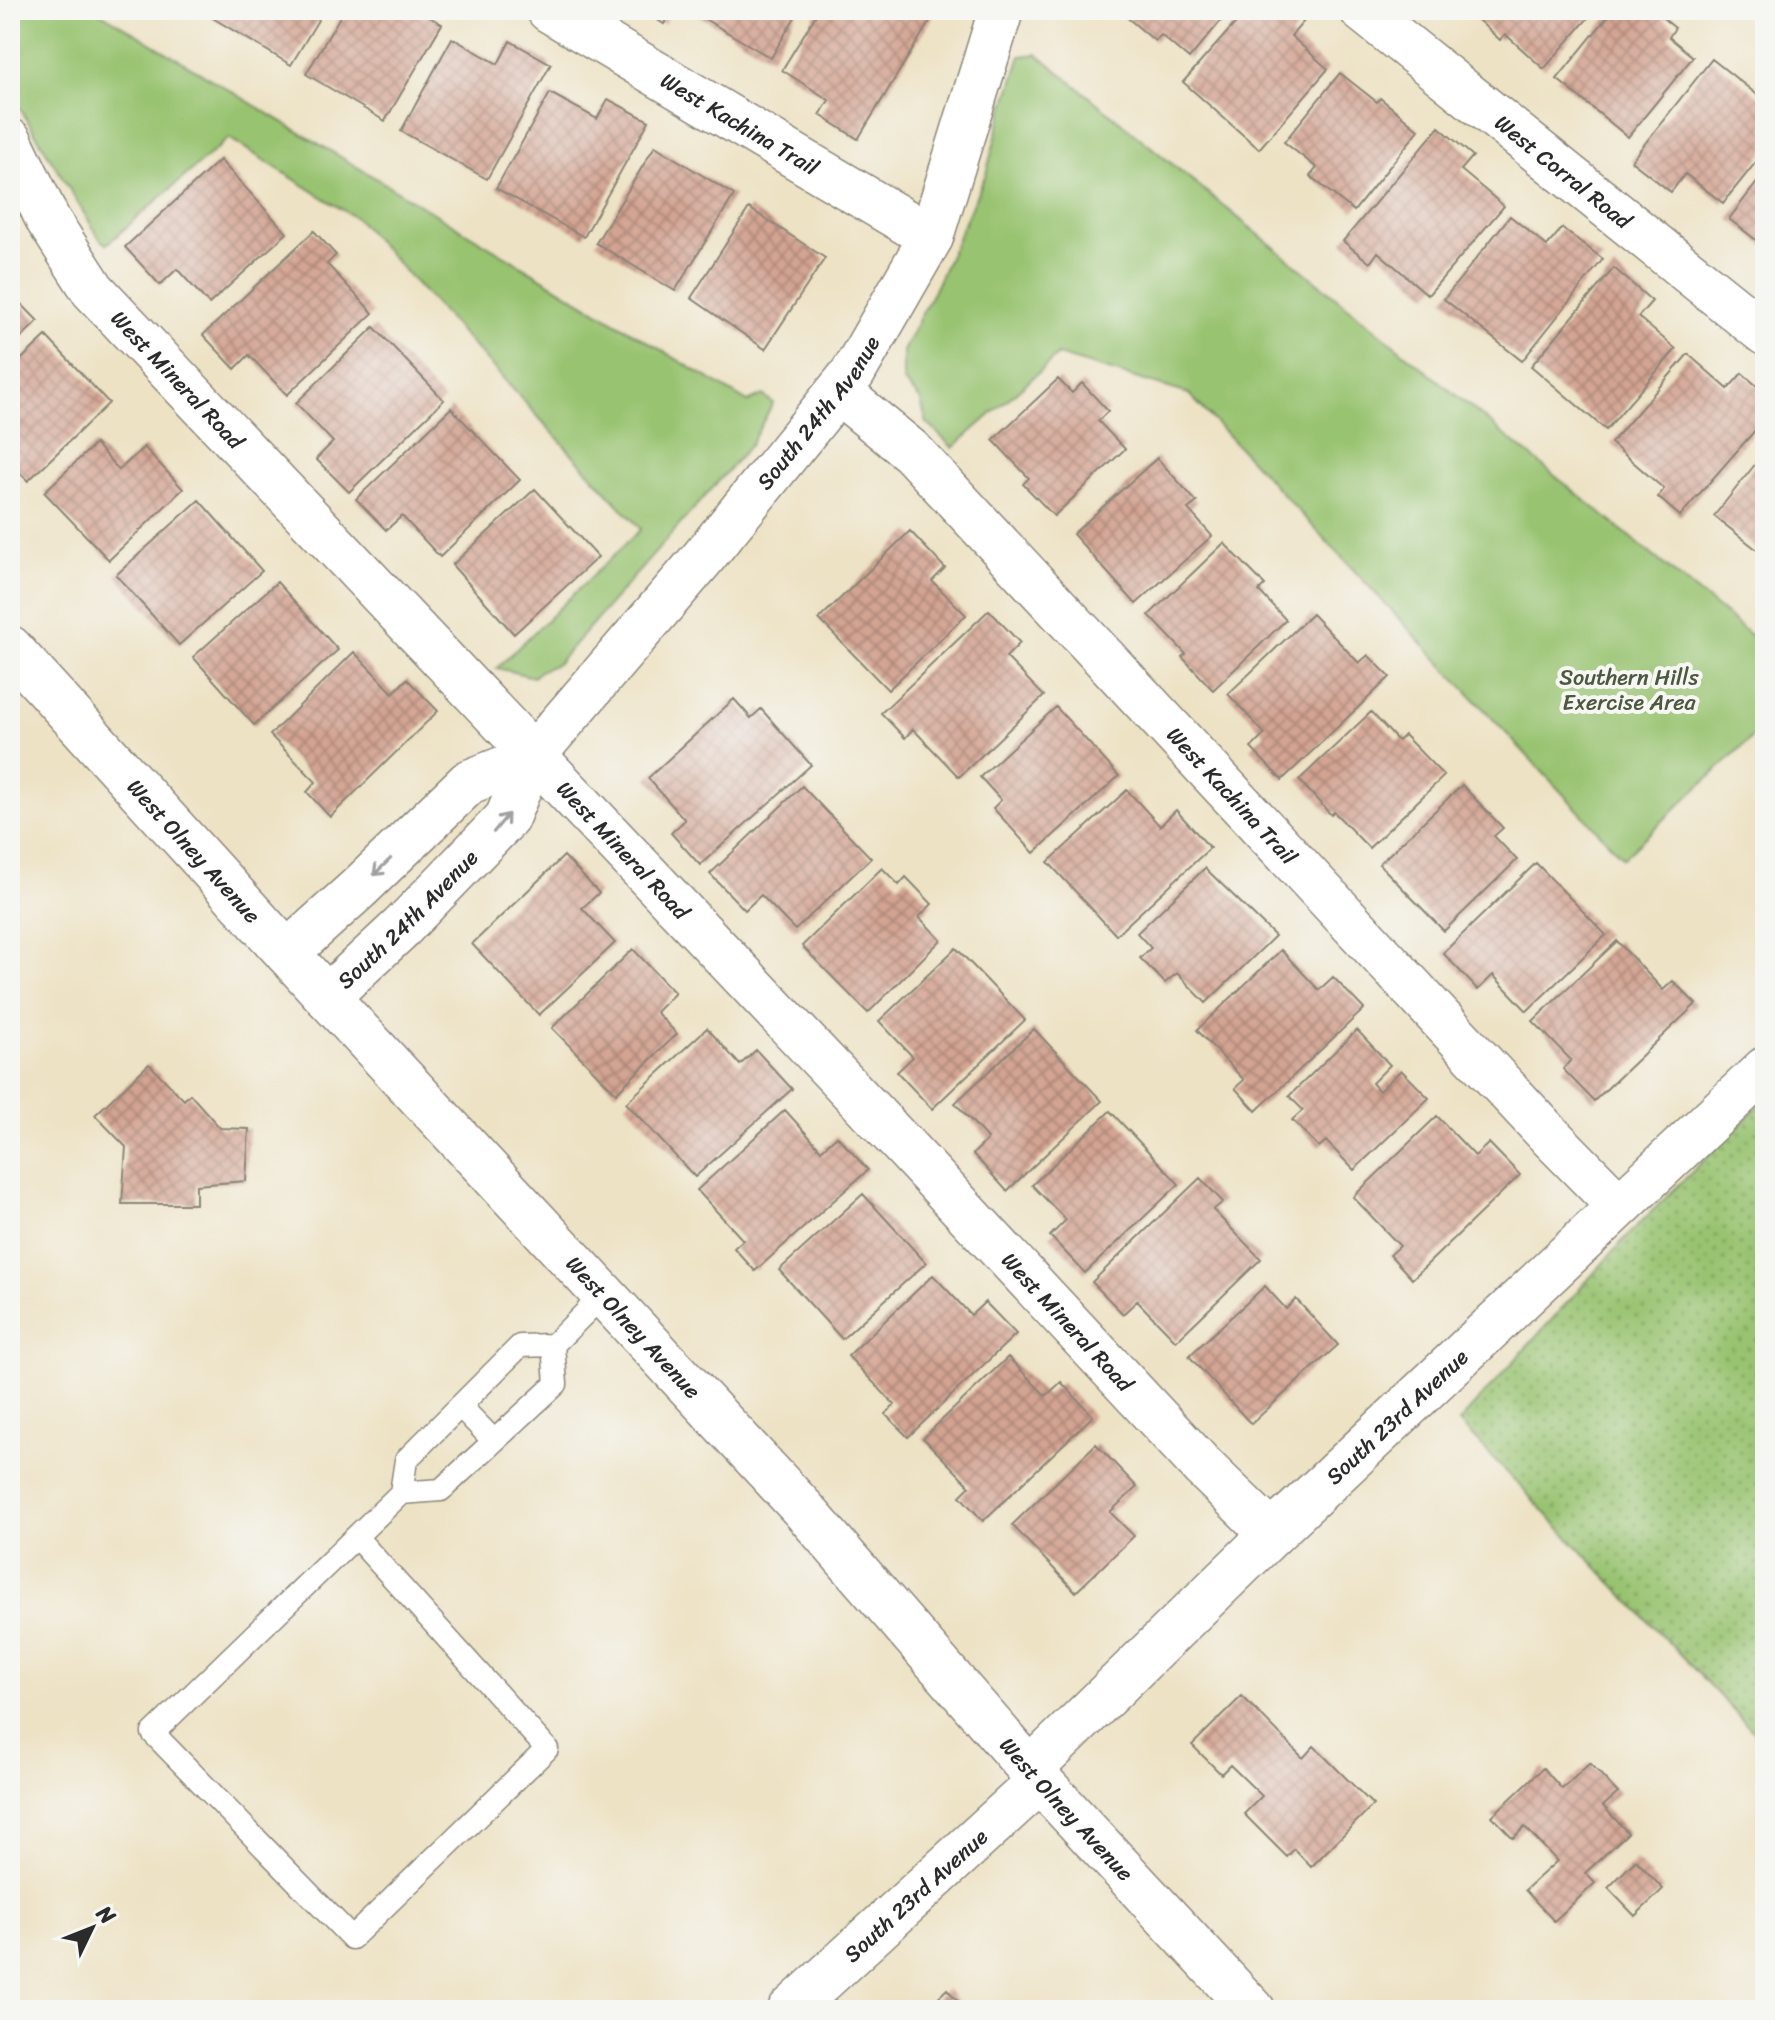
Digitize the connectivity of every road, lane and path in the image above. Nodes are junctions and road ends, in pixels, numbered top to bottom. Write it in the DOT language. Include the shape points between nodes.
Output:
graph roads {
  1 [pos="549,10"];
  2 [pos="1001,10"];
  3 [pos="1362,10"];
  4 [pos="12,152"];
  5 [pos="931,237"];
  6 [pos="1765,333"];
  7 [pos="839,392"];
  8 [pos="10,648"];
  9 [pos="532,757"];
  10 [pos="414,836"];
  11 [pos="451,876"];
  12 [pos="287,953"];
  13 [pos="327,997"];
  14 [pos="1765,1069"];
  15 [pos="1618,1205"];
  16 [pos="604,1294"];
  17 [pos="553,1345"];
  18 [pos="461,1407"];
  19 [pos="494,1441"];
  20 [pos="401,1493"];
  21 [pos="1272,1534"];
  22 [pos="356,1537"];
  23 [pos="1035,1775"];
  24 [pos="790,2010"];
  25 [pos="1253,2010"];
  1 -- 5 [label="street, West Kachina Trail"];
  2 -- 5 [label="street, South 24th Avenue"];
  3 -- 6 [label="street, West Corral Road"];
  4 -- 9 [label="street, West Mineral Road" via="93,290"];
  5 -- 7 [label="street, South 24th Avenue"];
  7 -- 9 [label="street, South 24th Avenue"];
  7 -- 15 [label="street, West Kachina Trail" via="912,452"];
  8 -- 12 [label="street, West Olney Avenue"];
  9 -- 10 [label="street, South 24th Avenue" via="469,782"];
  11 -- 9 [label="street, South 24th Avenue, one-way" via="507,818"];
  9 -- 21 [label="street, West Mineral Road"];
  10 -- 11 [label="street"];
  10 -- 12 [label="street, South 24th Avenue, one-way"];
  11 -- 13 [label="street, South 24th Avenue"];
  12 -- 13 [label="street, West Olney Avenue"];
  13 -- 16 [label="street, West Olney Avenue"];
  14 -- 15 [label="street, South 23rd Avenue"];
  15 -- 21 [label="street, South 23rd Avenue"];
  16 -- 17 [label="lane"];
  16 -- 23 [label="street, West Olney Avenue" via="803,1509"];
  17 -- 18 [label="lane" via="520,1346"];
  17 -- 19 [label="lane" via="556,1384"];
  18 -- 19 [label="lane"];
  18 -- 20 [label="lane" via="406,1460"];
  19 -- 20 [label="lane" via="441,1490"];
  20 -- 22 [label="lane"];
  21 -- 23 [label="street, South 23rd Avenue"];
  22 -- 22 [label="lane" via="153,1733 352,1938 547,1749"];
  23 -- 24 [label="street, South 23rd Avenue"];
  23 -- 25 [label="street, West Olney Avenue"];
}
